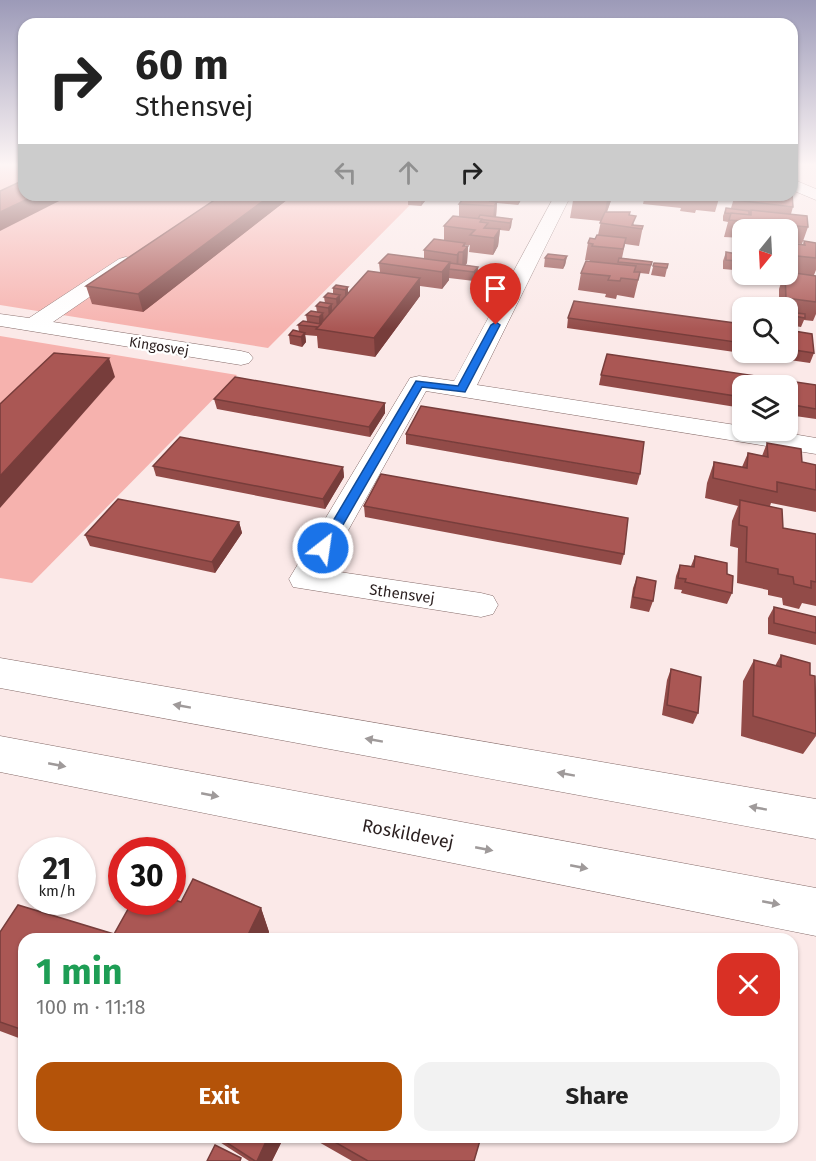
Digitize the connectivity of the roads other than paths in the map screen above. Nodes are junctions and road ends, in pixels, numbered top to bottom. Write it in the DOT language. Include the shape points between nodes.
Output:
graph roads {
  1 [pos="550,220"];
  2 [pos="140,253"];
  3 [pos="0,320"];
  4 [pos="32,326"];
  5 [pos="78,333"];
  6 [pos="60,350"];
  7 [pos="241,358"];
  8 [pos="462,390"];
  9 [pos="816,446"];
  10 [pos="481,605"];
  11 [pos="0,673"];
  12 [pos="0,754"];
  13 [pos="816,819"];
  14 [pos="816,912"];
  1 -- 8 [label="street"];
  2 -- 4 [label="street"];
  3 -- 4 [label="street, Kingosvej"];
  4 -- 5 [label="street, Kingosvej"];
  5 -- 6 [label="street"];
  5 -- 7 [label="street, Kingosvej"];
  8 -- 9 [label="street, Sthensvej"];
  8 -- 10 [label="street, Sthensvej" via="419,383 305,579"];
  13 -- 11 [label="street, one-way"];
  12 -- 14 [label="street, Roskildevej, one-way"];
}
